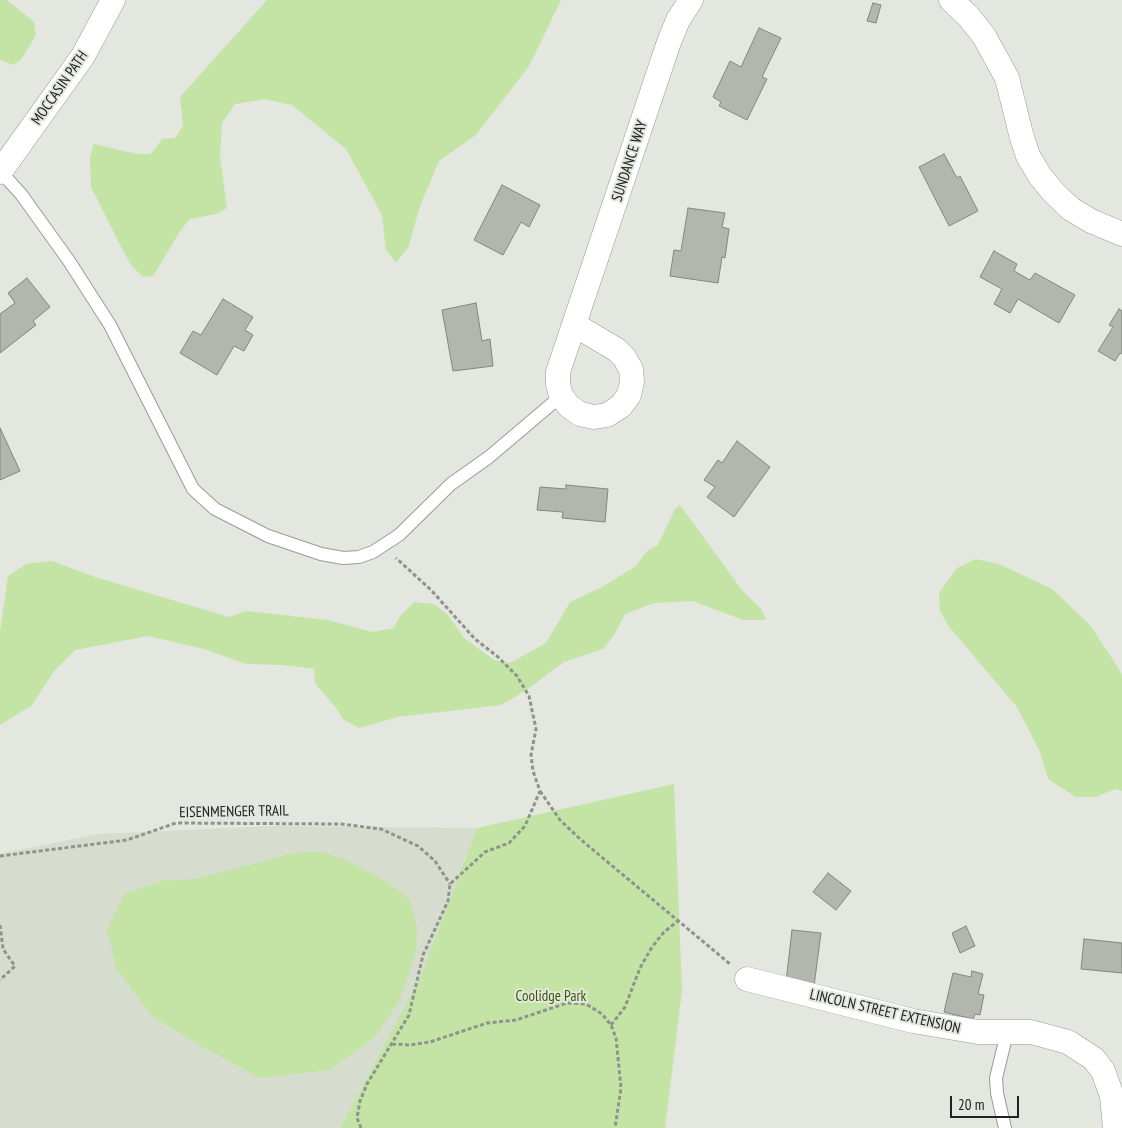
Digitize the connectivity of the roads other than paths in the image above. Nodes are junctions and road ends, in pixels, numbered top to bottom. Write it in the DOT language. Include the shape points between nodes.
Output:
graph roads {
  1 [pos="113,0"];
  2 [pos="691,0"];
  3 [pos="951,0"];
  4 [pos="0,171"];
  5 [pos="1122,234"];
  6 [pos="576,325"];
  7 [pos="561,396"];
  8 [pos="748,979"];
  9 [pos="1006,1033"];
  10 [pos="1005,1128"];
  11 [pos="1115,1128"];
  1 -- 4 [label="street, MOCCASIN PATH" via="83,56"];
  2 -- 6 [label="street, SUNDANCE WAY" via="669,42"];
  3 -- 5 [label="street" via="984,36 1008,78 1028,156 1040,176 1071,209"];
  4 -- 7 [label="lane" via="70,261 110,325 185,477 202,500 268,536 343,558 359,557 387,544 451,484"];
  6 -- 7 [label="street, SUNDANCE WAY" via="558,372"];
  6 -- 7 [label="street" via="621,354 630,369 632,382 629,395 621,406 607,415 580,414"];
  8 -- 9 [label="street, LINCOLN STREET EXTENSION" via="913,1021 956,1030"];
  9 -- 10 [label="lane" via="996,1078"];
  9 -- 11 [label="street, LINCOLN STREET EXTENSION" via="1031,1032 1051,1036 1068,1042 1094,1059 1103,1070 1110,1090"];
}
